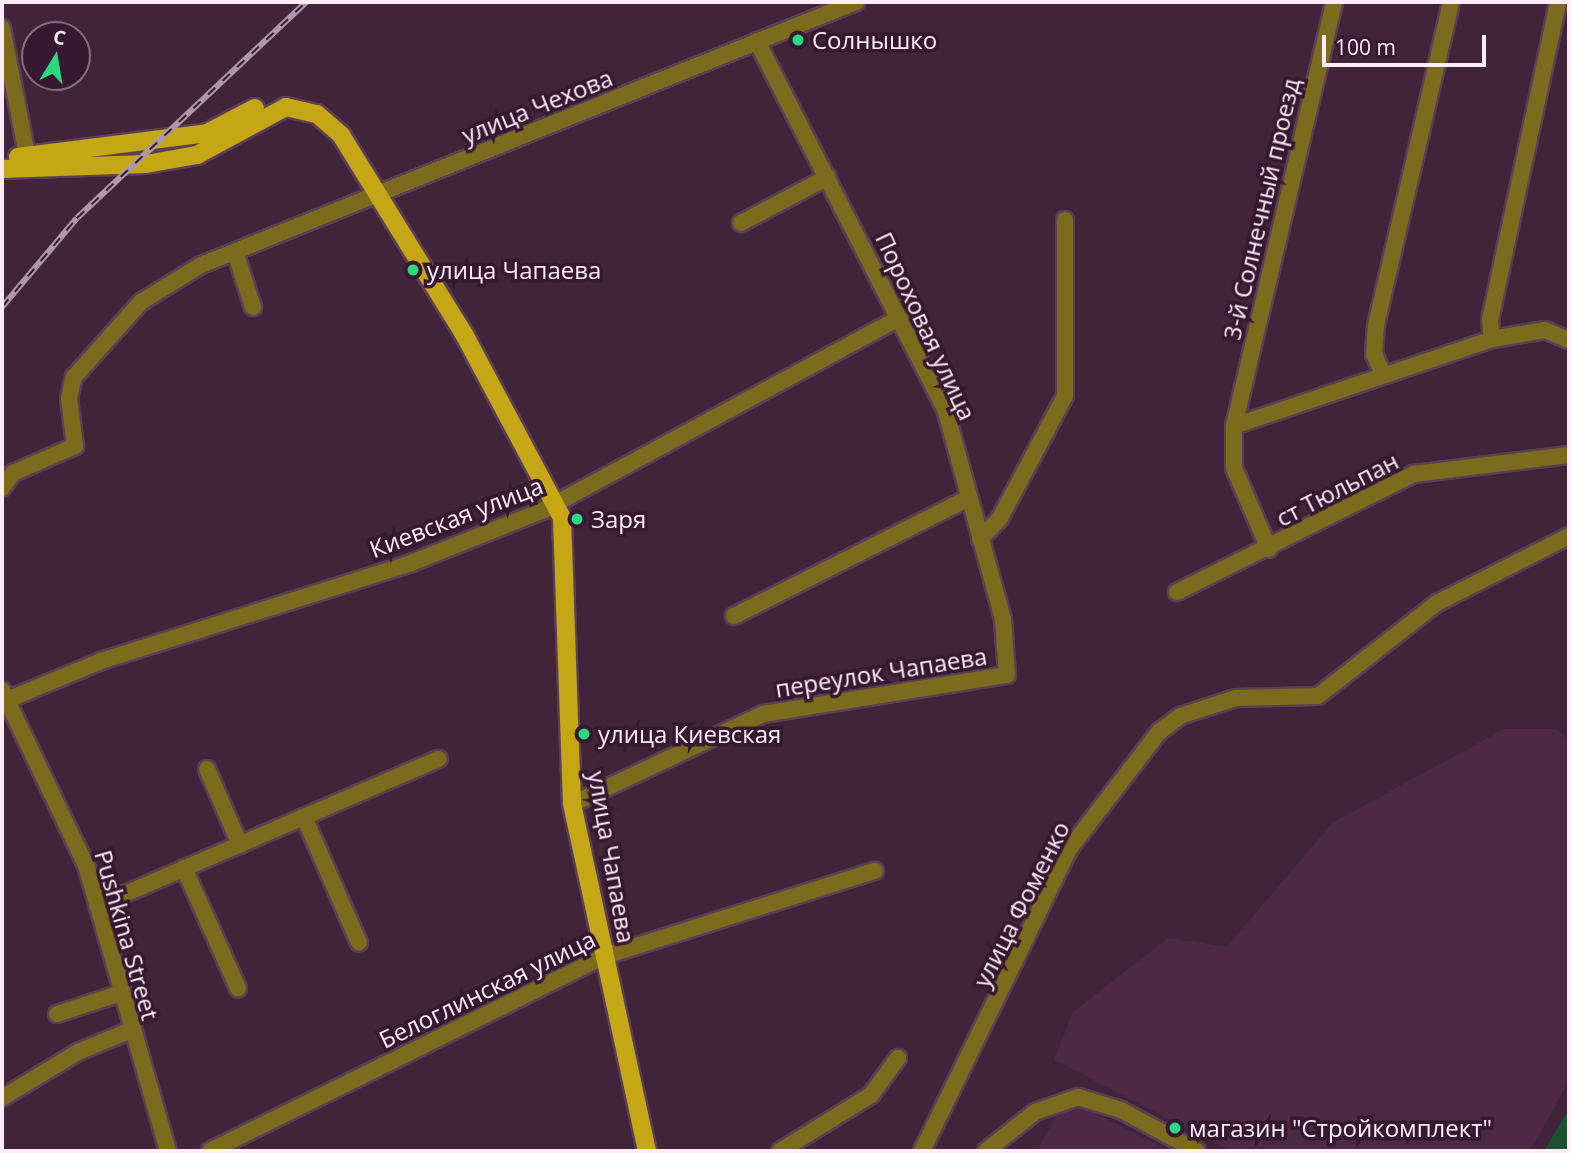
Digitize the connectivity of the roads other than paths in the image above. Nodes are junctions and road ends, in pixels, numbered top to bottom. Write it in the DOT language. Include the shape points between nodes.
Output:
graph roads {
  1 [pos="856,2"];
  2 [pos="1334,2"];
  3 [pos="1451,2"];
  4 [pos="1558,2"];
  5 [pos="2,28"];
  6 [pos="757,41"];
  7 [pos="26,149"];
  8 [pos="2,159"];
  9 [pos="2,169"];
  10 [pos="828,177"];
  11 [pos="379,197"];
  12 [pos="1065,220"];
  13 [pos="741,223"];
  14 [pos="235,252"];
  15 [pos="253,307"];
  16 [pos="902,316"];
  17 [pos="1492,338"];
  18 [pos="1569,340"];
  19 [pos="1382,372"];
  20 [pos="1234,426"];
  21 [pos="1569,455"];
  22 [pos="2,488"];
  23 [pos="969,498"];
  24 [pos="555,505"];
  25 [pos="1569,536"];
  26 [pos="980,540"];
  27 [pos="1269,549"];
  28 [pos="1177,592"];
  29 [pos="734,616"];
  30 [pos="1007,675"];
  31 [pos="4,697"];
  32 [pos="439,759"];
  33 [pos="207,769"];
  34 [pos="572,804"];
  35 [pos="304,817"];
  36 [pos="240,845"];
  37 [pos="184,868"];
  38 [pos="875,871"];
  39 [pos="97,906"];
  40 [pos="359,943"];
  41 [pos="605,956"];
  42 [pos="238,988"];
  43 [pos="121,993"];
  44 [pos="57,1014"];
  45 [pos="131,1030"];
  46 [pos="898,1058"];
  47 [pos="2,1098"];
  48 [pos="168,1151"];
  49 [pos="210,1151"];
  50 [pos="647,1151"];
  51 [pos="780,1151"];
  52 [pos="922,1151"];
  53 [pos="986,1151"];
  54 [pos="1197,1151"];
  1 -- 6 [label="street, улица Чехова"];
  2 -- 20 [label="street, 3-й Солнечный проезд"];
  3 -- 19 [label="street" via="1376,325 1374,354"];
  4 -- 17 [label="street" via="1490,320"];
  5 -- 7 [label="street"];
  6 -- 10 [label="street, Пороховая улица"];
  6 -- 11 [label="street, улица Чехова"];
  8 -- 11 [label="main road, улица Чапаева" via="206,133 268,102 292,97 323,105 346,124"];
  9 -- 11 [label="main road, улица Чапаева" via="146,164 197,155 286,107 330,121"];
  10 -- 13 [label="street"];
  10 -- 16 [label="street, Пороховая улица"];
  11 -- 14 [label="street, улица Чехова"];
  11 -- 24 [label="main road, улица Чапаева" via="465,336"];
  12 -- 26 [label="street" via="1065,396 1000,518"];
  14 -- 15 [label="street"];
  14 -- 22 [label="street, улица Чехова" via="191,271 115,325 74,377 69,398 75,446 13,473"];
  16 -- 23 [label="street, Пороховая улица" via="945,409"];
  16 -- 24 [label="street, Киевская улица"];
  17 -- 18 [label="street" via="1545,330"];
  17 -- 19 [label="street"];
  19 -- 20 [label="street"];
  20 -- 27 [label="street, 3-й Солнечный проезд" via="1234,468"];
  21 -- 27 [label="street, ст Тюльпан" via="1414,474"];
  23 -- 26 [label="street, Пороховая улица"];
  23 -- 29 [label="street"];
  24 -- 31 [label="street, Киевская улица" via="411,563 101,661"];
  24 -- 34 [label="main road, улица Чапаева" via="567,547"];
  25 -- 52 [label="street, улица Фоменко" via="1437,603 1318,696 1226,701 1180,716 1159,732 1070,848"];
  26 -- 30 [label="street, Пороховая улица" via="1003,619"];
  27 -- 28 [label="street, ст Тюльпан"];
  30 -- 34 [label="street, переулок Чапаева" via="763,714"];
  31 -- 39 [label="street, Pushkina Street" via="86,864"];
  32 -- 35 [label="street"];
  33 -- 36 [label="street"];
  34 -- 41 [label="main road, улица Чапаева"];
  35 -- 36 [label="street"];
  35 -- 40 [label="street"];
  36 -- 37 [label="street"];
  37 -- 39 [label="street"];
  37 -- 42 [label="street"];
  38 -- 41 [label="street, Белоглинская улица"];
  39 -- 43 [label="street, Pushkina Street"];
  41 -- 49 [label="street, Белоглинская улица"];
  41 -- 50 [label="main road, улица Чапаева"];
  43 -- 44 [label="street"];
  43 -- 45 [label="street, Pushkina Street"];
  45 -- 47 [label="street" via="78,1052"];
  45 -- 48 [label="street, Pushkina Street"];
  46 -- 51 [label="street" via="871,1095"];
  53 -- 54 [label="street" via="1035,1112 1077,1097 1121,1110"];
}
